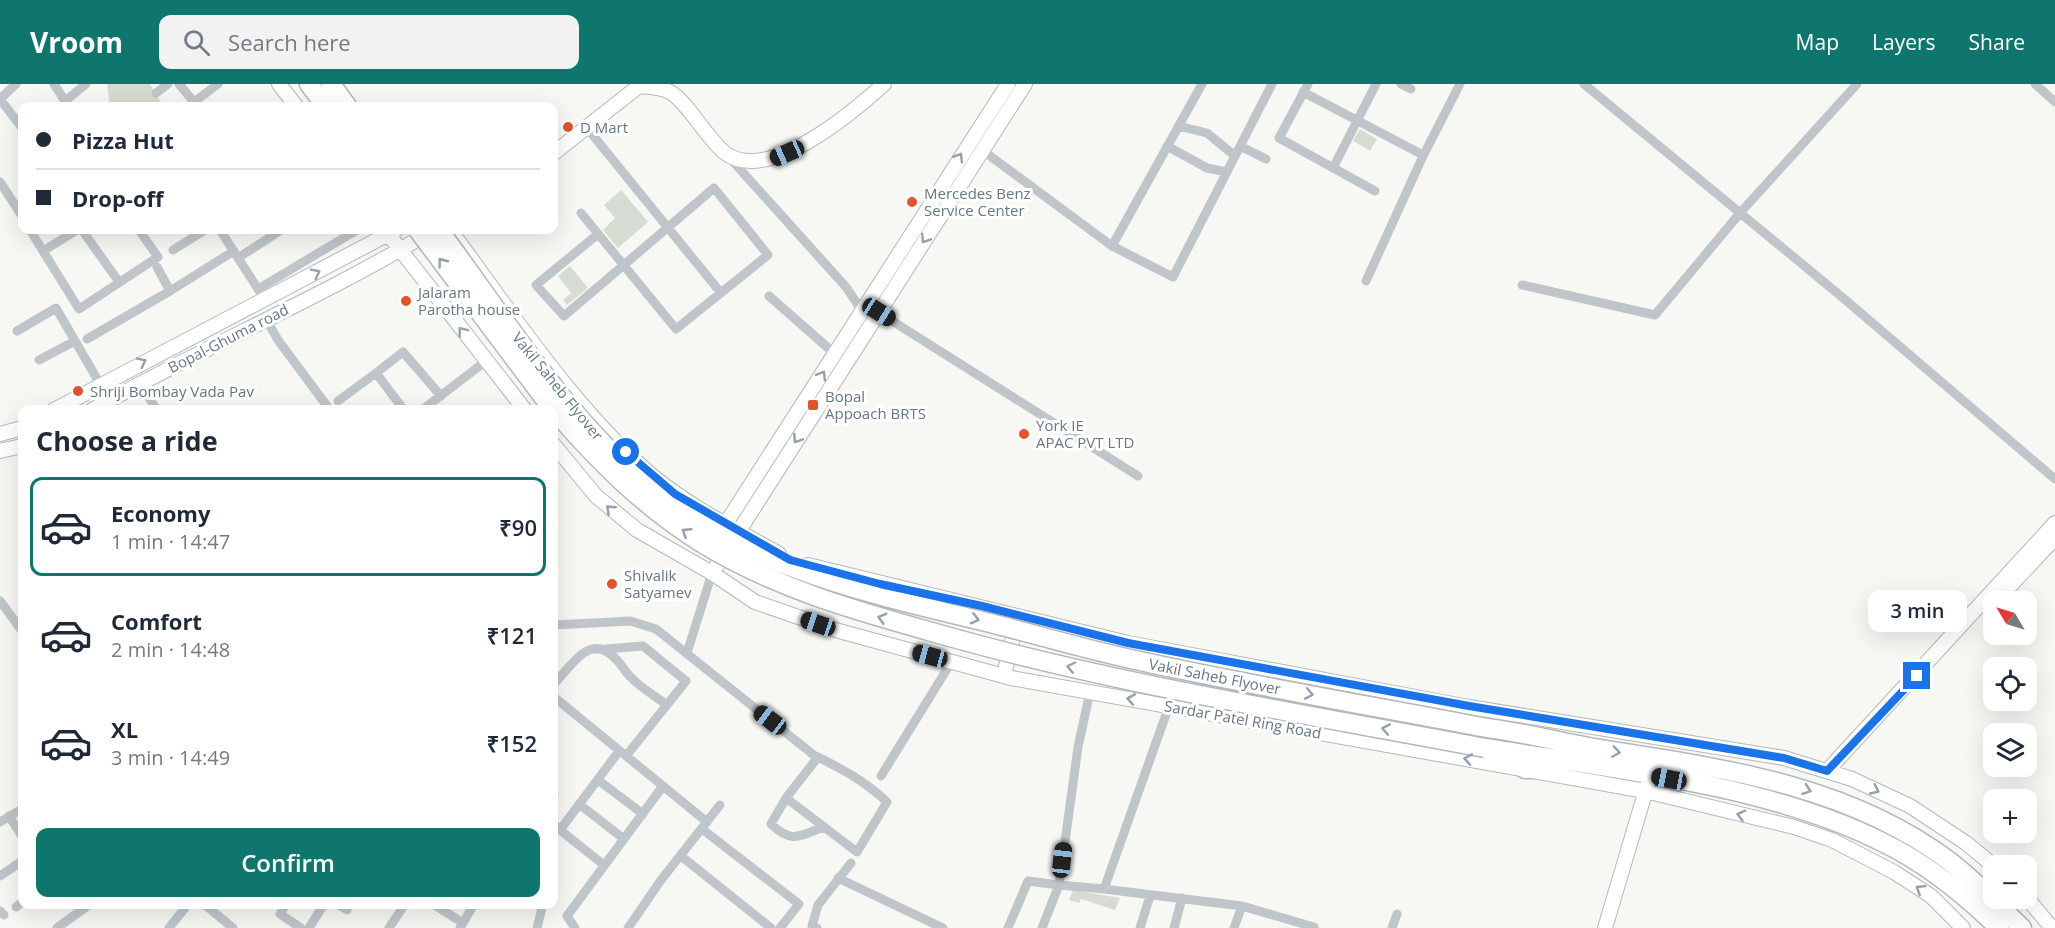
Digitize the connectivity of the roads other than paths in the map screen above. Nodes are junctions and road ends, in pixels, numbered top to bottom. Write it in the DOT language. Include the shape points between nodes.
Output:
graph roads {
  1 [pos="16,84"];
  2 [pos="54,84"];
  3 [pos="86,84"];
  4 [pos="168,84"];
  5 [pos="179,84"];
  6 [pos="218,84"];
  7 [pos="279,84"];
  8 [pos="309,84"];
  9 [pos="330,84"];
  10 [pos="339,84"];
  11 [pos="884,84"];
  12 [pos="1008,84"];
  13 [pos="1025,84"];
  14 [pos="1202,84"];
  15 [pos="1272,84"];
  16 [pos="1376,84"];
  17 [pos="1401,84"];
  18 [pos="1460,84"];
  19 [pos="1584,84"];
  20 [pos="1857,84"];
  21 [pos="2035,84"];
  22 [pos="661,86"];
  23 [pos="1306,88"];
  24 [pos="1411,89"];
  25 [pos="156,93"];
  26 [pos="0,99"];
  27 [pos="193,102"];
  28 [pos="197,102"];
  29 [pos="293,102"];
  30 [pos="323,102"];
  31 [pos="344,102"];
  32 [pos="352,102"];
  33 [pos="2055,102"];
  34 [pos="1357,121"];
  35 [pos="18,123"];
  36 [pos="1178,126"];
  37 [pos="587,128"];
  38 [pos="1167,146"];
  39 [pos="1240,146"];
  40 [pos="558,150"];
  41 [pos="982,150"];
  42 [pos="726,154"];
  43 [pos="1423,155"];
  44 [pos="1235,156"];
  45 [pos="1266,159"];
  46 [pos="1333,168"];
  47 [pos="1227,172"];
  48 [pos="0,182"];
  49 [pos="1375,191"];
  50 [pos="18,210"];
  51 [pos="581,213"];
  52 [pos="1740,213"];
  53 [pos="668,227"];
  54 [pos="32,234"];
  55 [pos="71,234"];
  56 [pos="85,234"];
  57 [pos="142,234"];
  58 [pos="199,234"];
  59 [pos="223,234"];
  60 [pos="274,234"];
  61 [pos="351,234"];
  62 [pos="383,234"];
  63 [pos="391,234"];
  64 [pos="421,234"];
  65 [pos="430,234"];
  66 [pos="440,234"];
  67 [pos="453,234"];
  68 [pos="598,234"];
  69 [pos="1112,246"];
  70 [pos="173,250"];
  71 [pos="400,250"];
  72 [pos="43,251"];
  73 [pos="236,255"];
  74 [pos="624,263"];
  75 [pos="157,267"];
  76 [pos="1366,281"];
  77 [pos="119,282"];
  78 [pos="1522,285"];
  79 [pos="170,291"];
  80 [pos="721,293"];
  81 [pos="262,294"];
  82 [pos="769,296"];
  83 [pos="862,311"];
  84 [pos="879,312"];
  85 [pos="266,319"];
  86 [pos="17,331"];
  87 [pos="87,339"];
  88 [pos="75,341"];
  89 [pos="835,354"];
  90 [pos="39,360"];
  91 [pos="486,361"];
  92 [pos="376,373"];
  93 [pos="139,383"];
  94 [pos="100,384"];
  95 [pos="441,396"];
  96 [pos="338,401"];
  97 [pos="63,405"];
  98 [pos="101,405"];
  99 [pos="154,405"];
  100 [pos="326,405"];
  101 [pos="398,405"];
  102 [pos="429,405"];
  103 [pos="521,405"];
  104 [pos="549,405"];
  105 [pos="558,415"];
  106 [pos="18,429"];
  107 [pos="0,434"];
  108 [pos="18,447"];
  109 [pos="558,450"];
  110 [pos="0,451"];
  111 [pos="1138,476"];
  112 [pos="2055,479"];
  113 [pos="2055,523"];
  114 [pos="732,527"];
  115 [pos="2055,538"];
  116 [pos="698,565"];
  117 [pos="712,573"];
  118 [pos="2004,591"];
  119 [pos="0,601"];
  120 [pos="1983,613"];
  121 [pos="1018,615"];
  122 [pos="18,626"];
  123 [pos="558,626"];
  124 [pos="606,649"];
  125 [pos="687,653"];
  126 [pos="952,662"];
  127 [pos="1004,675"];
  128 [pos="558,680"];
  129 [pos="1090,692"];
  130 [pos="558,700"];
  131 [pos="667,705"];
  132 [pos="1168,706"];
  133 [pos="1501,711"];
  134 [pos="1582,724"];
  135 [pos="1492,729"];
  136 [pos="1576,744"];
  137 [pos="622,753"];
  138 [pos="1491,753"];
  139 [pos="818,757"];
  140 [pos="1525,769"];
  141 [pos="1617,770"];
  142 [pos="1831,772"];
  143 [pos="881,776"];
  144 [pos="598,780"];
  145 [pos="1648,784"];
  146 [pos="663,786"];
  147 [pos="786,798"];
  148 [pos="579,804"];
  149 [pos="720,805"];
  150 [pos="18,811"];
  151 [pos="643,814"];
  152 [pos="9,816"];
  153 [pos="0,822"];
  154 [pos="704,825"];
  155 [pos="558,826"];
  156 [pos="824,827"];
  157 [pos="558,828"];
  158 [pos="18,830"];
  159 [pos="624,839"];
  160 [pos="681,855"];
  161 [pos="1983,857"];
  162 [pos="851,863"];
  163 [pos="18,864"];
  164 [pos="604,865"];
  165 [pos="0,876"];
  166 [pos="838,878"];
  167 [pos="1059,885"];
  168 [pos="1104,889"];
  169 [pos="1150,896"];
  170 [pos="1182,898"];
  171 [pos="1242,906"];
  172 [pos="83,909"];
  173 [pos="184,909"];
  174 [pos="210,909"];
  175 [pos="283,909"];
  176 [pos="321,909"];
  177 [pos="402,909"];
  178 [pos="440,909"];
  179 [pos="471,909"];
  180 [pos="542,909"];
  181 [pos="2036,909"];
  182 [pos="1397,914"];
  183 [pos="462,925"];
  184 [pos="1314,927"];
  185 [pos="57,928"];
  186 [pos="169,928"];
  187 [pos="233,928"];
  188 [pos="301,928"];
  189 [pos="309,928"];
  190 [pos="389,928"];
  191 [pos="537,928"];
  192 [pos="575,928"];
  193 [pos="628,928"];
  194 [pos="771,928"];
  195 [pos="780,928"];
  196 [pos="817,928"];
  197 [pos="943,928"];
  198 [pos="1008,928"];
  199 [pos="1042,928"];
  200 [pos="1140,928"];
  201 [pos="1174,928"];
  202 [pos="1234,928"];
  203 [pos="1392,928"];
  204 [pos="1605,928"];
  205 [pos="1963,928"];
  206 [pos="1999,928"];
  207 [pos="2022,928"];
  208 [pos="2052,928"];
  1 -- 26 [label="street"];
  2 -- 3 [label="street" via="65,101"];
  4 -- 25 [label="street"];
  5 -- 27 [label="street"];
  6 -- 28 [label="street"];
  7 -- 29 [label="street"];
  8 -- 30 [label="highway"];
  9 -- 31 [label="highway"];
  10 -- 32 [label="street"];
  11 -- 42 [label="street" via="801,146 772,159 746,161"];
  83 -- 12 [label="street, one-way"];
  13 -- 41 [label="street"];
  14 -- 36 [label="street"];
  15 -- 39 [label="street"];
  16 -- 34 [label="street"];
  17 -- 24 [label="street"];
  18 -- 43 [label="street"];
  19 -- 52 [label="street"];
  20 -- 52 [label="street"];
  21 -- 33 [label="street"];
  22 -- 37 [label="street" via="639,86"];
  22 -- 42 [label="street" via="672,92"];
  23 -- 34 [label="street"];
  23 -- 46 [label="street" via="1280,138"];
  26 -- 35 [label="street"];
  34 -- 43 [label="street"];
  34 -- 46 [label="street"];
  36 -- 38 [label="street"];
  36 -- 44 [label="street" via="1207,133"];
  37 -- 40 [label="street"];
  37 -- 53 [label="street"];
  38 -- 47 [label="street" via="1201,165"];
  38 -- 69 [label="street"];
  39 -- 44 [label="street"];
  39 -- 45 [label="street"];
  41 -- 69 [label="street"];
  41 -- 84 [label="street, one-way"];
  42 -- 83 [label="street" via="846,287"];
  43 -- 76 [label="street"];
  44 -- 47 [label="street"];
  46 -- 49 [label="street"];
  47 -- 69 [label="street" via="1173,277"];
  48 -- 50 [label="street"];
  51 -- 68 [label="street"];
  52 -- 78 [label="street" via="1655,315"];
  52 -- 112 [label="street"];
  53 -- 74 [label="street"];
  53 -- 80 [label="street"];
  53 -- 80 [label="street" via="714,188 768,255"];
  54 -- 72 [label="street"];
  55 -- 72 [label="street"];
  56 -- 77 [label="street"];
  57 -- 77 [label="street" via="158,257"];
  58 -- 70 [label="street"];
  59 -- 73 [label="street"];
  60 -- 73 [label="street"];
  61 -- 81 [label="street"];
  81 -- 62 [label="street, one-way"];
  63 -- 71 [label="street"];
  104 -- 64 [label="highway, Vakil Saheb Flyover, one-way, bridge"];
  65 -- 71 [label="street, Bopal-Ghuma road"];
  66 -- 135 [label="highway, Vakil Saheb Flyover, one-way, bridge" via="563,397 608,449 681,510 754,553 834,584 1138,661"];
  67 -- 114 [label="street" via="534,342 626,452 675,494"];
  68 -- 74 [label="street"];
  68 -- 74 [label="street" via="536,285 539,289 564,316"];
  71 -- 85 [label="street, Bopal-Ghuma road"];
  91 -- 71 [label="street, one-way"];
  72 -- 77 [label="street" via="79,309"];
  73 -- 79 [label="street"];
  73 -- 81 [label="street"];
  74 -- 80 [label="street" via="676,329"];
  75 -- 79 [label="street"];
  79 -- 87 [label="street"];
  94 -- 81 [label="street, one-way"];
  82 -- 89 [label="street"];
  83 -- 89 [label="street"];
  84 -- 111 [label="street"];
  84 -- 114 [label="street, one-way"];
  85 -- 93 [label="street, Bopal-Ghuma road"];
  85 -- 100 [label="street"];
  86 -- 88 [label="street" via="56,308"];
  88 -- 90 [label="street"];
  88 -- 94 [label="street"];
  114 -- 89 [label="street, one-way"];
  91 -- 95 [label="street"];
  91 -- 103 [label="street"];
  92 -- 95 [label="street" via="404,352"];
  92 -- 96 [label="street"];
  92 -- 101 [label="street"];
  93 -- 98 [label="street, Bopal-Ghuma road"];
  93 -- 99 [label="street"];
  94 -- 97 [label="street"];
  95 -- 102 [label="street"];
  138 -- 105 [label="highway, Vakil Saheb Flyover, one-way, bridge" via="1005,653 830,603 776,583 658,514 612,474"];
  106 -- 107 [label="street"];
  108 -- 110 [label="street"];
  116 -- 109 [label="street, Sardar Patel Ring Road, one-way" via="622,520 581,480"];
  113 -- 142 [label="street"];
  114 -- 116 [label="street"];
  114 -- 117 [label="street"];
  114 -- 121 [label="street" via="790,560"];
  115 -- 118 [label="street"];
  116 -- 117 [label="street, Sardar Patel Ring Road"];
  117 -- 125 [label="street"];
  117 -- 126 [label="street, Sardar Patel Ring Road" via="755,602 840,632"];
  119 -- 122 [label="street"];
  120 -- 142 [label="street"];
  121 -- 127 [label="street"];
  121 -- 133 [label="street" via="1128,643"];
  123 -- 125 [label="street" via="630,621 656,629"];
  124 -- 128 [label="street" via="584,653"];
  124 -- 131 [label="street" via="620,660 624,670"];
  124 -- 131 [label="street" via="643,646 682,677 686,681"];
  125 -- 139 [label="street"];
  126 -- 127 [label="street, Sardar Patel Ring Road"];
  126 -- 143 [label="street"];
  127 -- 129 [label="street, Sardar Patel Ring Road"];
  132 -- 129 [label="street, Sardar Patel Ring Road, one-way"];
  129 -- 167 [label="street" via="1078,747"];
  130 -- 137 [label="street"];
  131 -- 137 [label="street"];
  138 -- 132 [label="street, Sardar Patel Ring Road, one-way"];
  132 -- 168 [label="street"];
  133 -- 134 [label="street"];
  133 -- 135 [label="street"];
  134 -- 136 [label="street"];
  134 -- 142 [label="street" via="1784,758"];
  135 -- 136 [label="highway"];
  136 -- 207 [label="highway, one-way" via="1697,763 1791,784 1845,803 1898,828 1948,860"];
  137 -- 144 [label="street"];
  137 -- 146 [label="street"];
  138 -- 140 [label="street, Sardar Patel Ring Road"];
  138 -- 141 [label="highway, Sardar Patel Ring Road"];
  139 -- 147 [label="street"];
  139 -- 156 [label="street" via="867,783 887,802 857,852"];
  140 -- 141 [label="highway"];
  140 -- 145 [label="street, Sardar Patel Ring Road"];
  141 -- 145 [label="highway, Sardar Patel Ring Road"];
  142 -- 161 [label="street, one-way" via="1910,806"];
  144 -- 148 [label="street"];
  144 -- 151 [label="street"];
  145 -- 204 [label="street"];
  205 -- 145 [label="street, Sardar Patel Ring Road, one-way" via="1931,896 1832,840"];
  145 -- 206 [label="highway, Sardar Patel Ring Road" via="1726,790 1830,818 1884,842 1935,874"];
  146 -- 151 [label="street"];
  146 -- 154 [label="street"];
  147 -- 156 [label="street"];
  147 -- 156 [label="street" via="771,824 784,837 794,838"];
  148 -- 155 [label="street"];
  148 -- 159 [label="street"];
  149 -- 154 [label="street"];
  150 -- 152 [label="street"];
  151 -- 159 [label="street"];
  152 -- 153 [label="street"];
  152 -- 158 [label="street"];
  154 -- 160 [label="street"];
  154 -- 195 [label="street" via="799,904"];
  157 -- 164 [label="street"];
  159 -- 164 [label="street"];
  160 -- 193 [label="street"];
  160 -- 194 [label="street"];
  162 -- 166 [label="street"];
  163 -- 165 [label="street"];
  164 -- 192 [label="street" via="567,916"];
  166 -- 196 [label="street" via="818,905 812,926"];
  166 -- 197 [label="street"];
  167 -- 168 [label="street"];
  167 -- 198 [label="street" via="1029,881"];
  167 -- 199 [label="street"];
  168 -- 169 [label="street"];
  169 -- 170 [label="street"];
  169 -- 200 [label="street"];
  170 -- 171 [label="street"];
  170 -- 201 [label="street"];
  171 -- 184 [label="street"];
  171 -- 202 [label="street"];
  172 -- 185 [label="street"];
  173 -- 186 [label="street"];
  174 -- 187 [label="street"];
  175 -- 188 [label="street" via="280,914"];
  176 -- 189 [label="street"];
  177 -- 190 [label="street"];
  178 -- 183 [label="street"];
  179 -- 183 [label="street"];
  180 -- 191 [label="street"];
  181 -- 208 [label="street"];
  182 -- 203 [label="street"];
}
